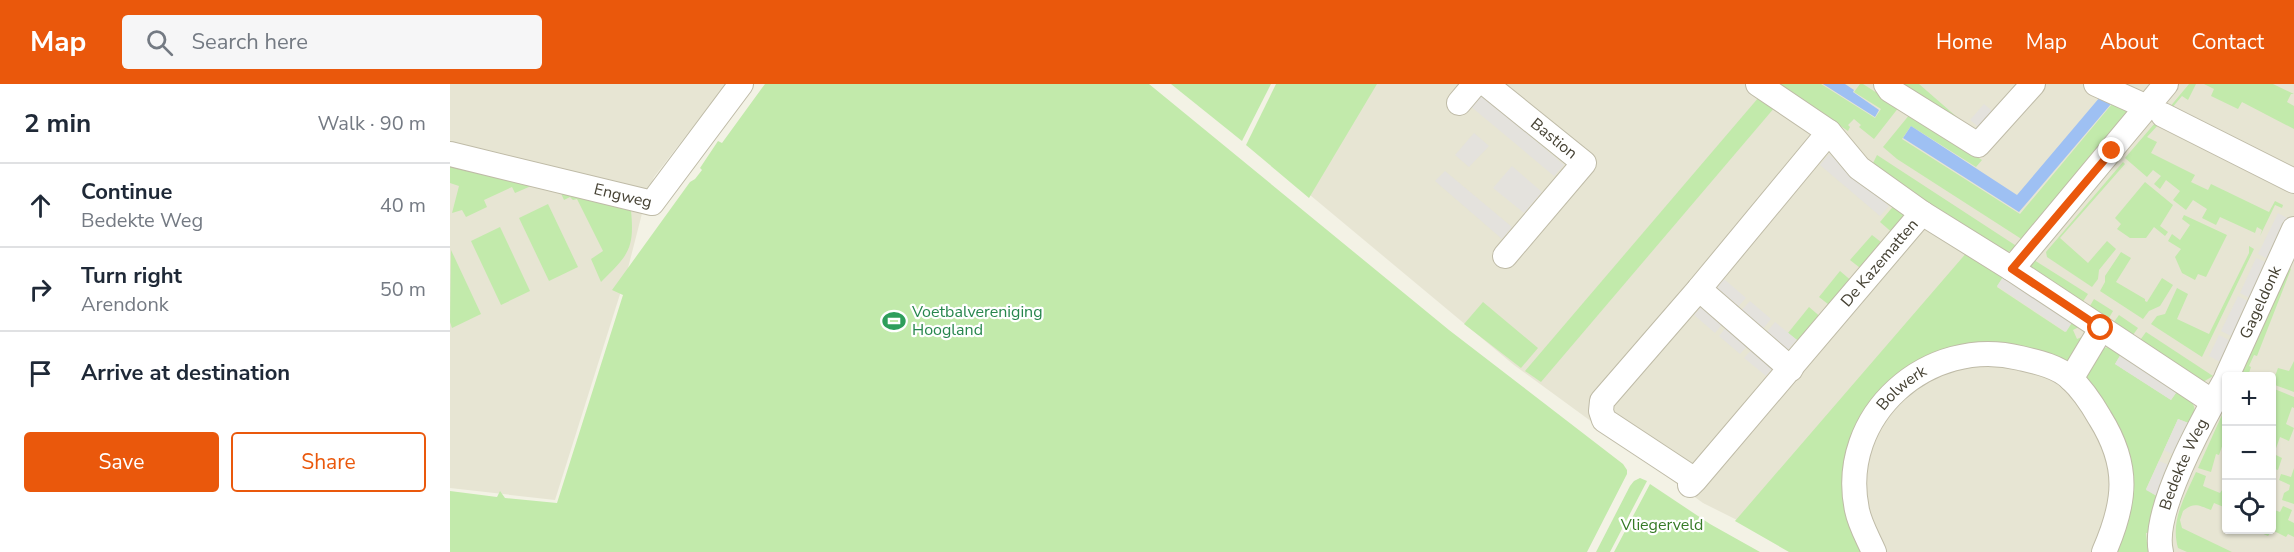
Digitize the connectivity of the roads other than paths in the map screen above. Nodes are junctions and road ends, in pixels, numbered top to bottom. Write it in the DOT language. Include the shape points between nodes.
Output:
graph roads {
  1 [pos="741,84"];
  2 [pos="1475,84"];
  3 [pos="1486,84"];
  4 [pos="1758,84"];
  5 [pos="1886,84"];
  6 [pos="2033,84"];
  7 [pos="2166,84"];
  8 [pos="2106,89"];
  9 [pos="1459,103"];
  10 [pos="2155,111"];
  11 [pos="1829,132"];
  12 [pos="450,154"];
  13 [pos="2294,181"];
  14 [pos="1922,213"];
  15 [pos="2294,229"];
  16 [pos="1505,256"];
  17 [pos="2012,269"];
  18 [pos="1699,289"];
  19 [pos="2101,328"];
  20 [pos="1791,369"];
  21 [pos="2230,372"];
  22 [pos="2071,379"];
  23 [pos="2222,387"];
  24 [pos="2213,402"];
  25 [pos="1874,552"];
  26 [pos="2104,552"];
  27 [pos="2161,552"];
  1 -- 12 [label="street, Engweg" via="652,203"];
  2 -- 9 [label="street"];
  3 -- 16 [label="street, Bastion" via="1584,163"];
  4 -- 11 [label="street"];
  5 -- 6 [label="street" via="1903,99 1978,145"];
  7 -- 10 [label="street"];
  8 -- 10 [label="street"];
  10 -- 13 [label="street"];
  10 -- 17 [label="street"];
  11 -- 14 [label="street, De Kazematten" via="1859,168"];
  11 -- 18 [label="street, De Kazematten"];
  14 -- 17 [label="street, Bedekte Weg"];
  14 -- 20 [label="street, De Kazematten"];
  15 -- 21 [label="street, Gageldonk"];
  17 -- 19 [label="street, Bedekte Weg"];
  18 -- 20 [label="street"];
  18 -- 20 [label="street, De Kazematten" via="1602,401 1604,420 1693,483"];
  19 -- 22 [label="street"];
  19 -- 24 [label="street, Bedekte Weg"];
  22 -- 25 [label="street, Bolwerk" via="2044,364 1983,353 1926,368 1900,387 1878,410 1867,429 1856,466 1857,509"];
  22 -- 26 [label="street, Bolwerk" via="2091,402 2116,448 2123,485 2115,528"];
  23 -- 24 [label="street, Gageldonk"];
  24 -- 27 [label="street, Bedekte Weg" via="2176,479 2160,527"];
}
